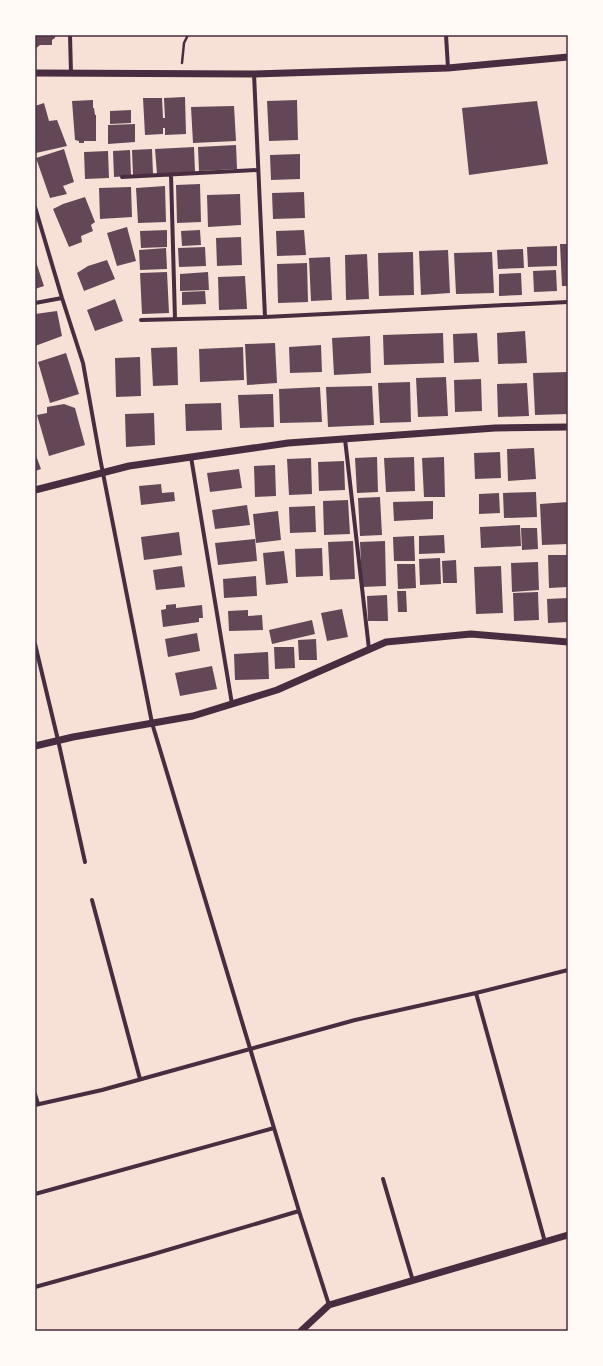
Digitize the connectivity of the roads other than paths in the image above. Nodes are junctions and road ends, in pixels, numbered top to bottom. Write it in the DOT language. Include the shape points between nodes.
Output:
graph roads {
  1 [pos="70,35"];
  2 [pos="446,35"];
  3 [pos="568,57"];
  4 [pos="448,68"];
  5 [pos="36,74"];
  6 [pos="71,74"];
  7 [pos="254,74"];
  8 [pos="258,170"];
  9 [pos="171,175"];
  10 [pos="122,177"];
  11 [pos="35,207"];
  12 [pos="62,298"];
  13 [pos="568,302"];
  14 [pos="35,303"];
  15 [pos="265,317"];
  16 [pos="175,319"];
  17 [pos="141,320"];
  18 [pos="568,427"];
  19 [pos="345,439"];
  20 [pos="191,457"];
  21 [pos="104,473"];
  22 [pos="35,490"];
  23 [pos="568,642"];
  24 [pos="35,644"];
  25 [pos="369,649"];
  26 [pos="232,704"];
  27 [pos="152,723"];
  28 [pos="58,740"];
  29 [pos="35,746"];
  30 [pos="85,862"];
  31 [pos="92,900"];
  32 [pos="568,970"];
  33 [pos="476,993"];
  34 [pos="250,1049"];
  35 [pos="140,1079"];
  36 [pos="35,1094"];
  37 [pos="36,1104"];
  38 [pos="274,1128"];
  39 [pos="384,1178"];
  40 [pos="35,1194"];
  41 [pos="299,1212"];
  42 [pos="568,1234"];
  43 [pos="545,1242"];
  44 [pos="413,1281"];
  45 [pos="35,1287"];
  46 [pos="329,1305"];
  47 [pos="301,1331"];
  1 -- 6 [label="street"];
  2 -- 4 [label="street"];
  3 -- 4 [label="street"];
  4 -- 7 [label="street"];
  5 -- 6 [label="street"];
  6 -- 7 [label="street"];
  7 -- 8 [label="street"];
  8 -- 9 [label="street"];
  8 -- 15 [label="street"];
  9 -- 10 [label="street"];
  9 -- 16 [label="street"];
  11 -- 12 [label="street"];
  12 -- 14 [label="street"];
  12 -- 21 [label="street" via="83,362"];
  13 -- 15 [label="street"];
  15 -- 16 [label="street"];
  16 -- 17 [label="street"];
  18 -- 19 [label="street" via="495,428"];
  19 -- 20 [label="street" via="288,443"];
  19 -- 25 [label="street"];
  20 -- 21 [label="street" via="129,466"];
  20 -- 26 [label="street"];
  21 -- 22 [label="street"];
  21 -- 27 [label="street"];
  23 -- 25 [label="street" via="471,634 386,642"];
  24 -- 28 [label="street"];
  25 -- 26 [label="street" via="277,690"];
  26 -- 27 [label="street" via="193,716"];
  27 -- 28 [label="street"];
  27 -- 34 [label="street"];
  28 -- 29 [label="street"];
  28 -- 30 [label="street"];
  31 -- 35 [label="street"];
  32 -- 33 [label="street"];
  33 -- 34 [label="street" via="355,1020"];
  33 -- 43 [label="street"];
  34 -- 35 [label="street"];
  34 -- 38 [label="street"];
  35 -- 37 [label="street"];
  36 -- 37 [label="street"];
  38 -- 40 [label="street"];
  38 -- 41 [label="street"];
  39 -- 44 [label="street"];
  41 -- 45 [label="street"];
  41 -- 46 [label="street"];
  42 -- 43 [label="street"];
  43 -- 44 [label="street"];
  44 -- 46 [label="street"];
  46 -- 47 [label="street"];
}
